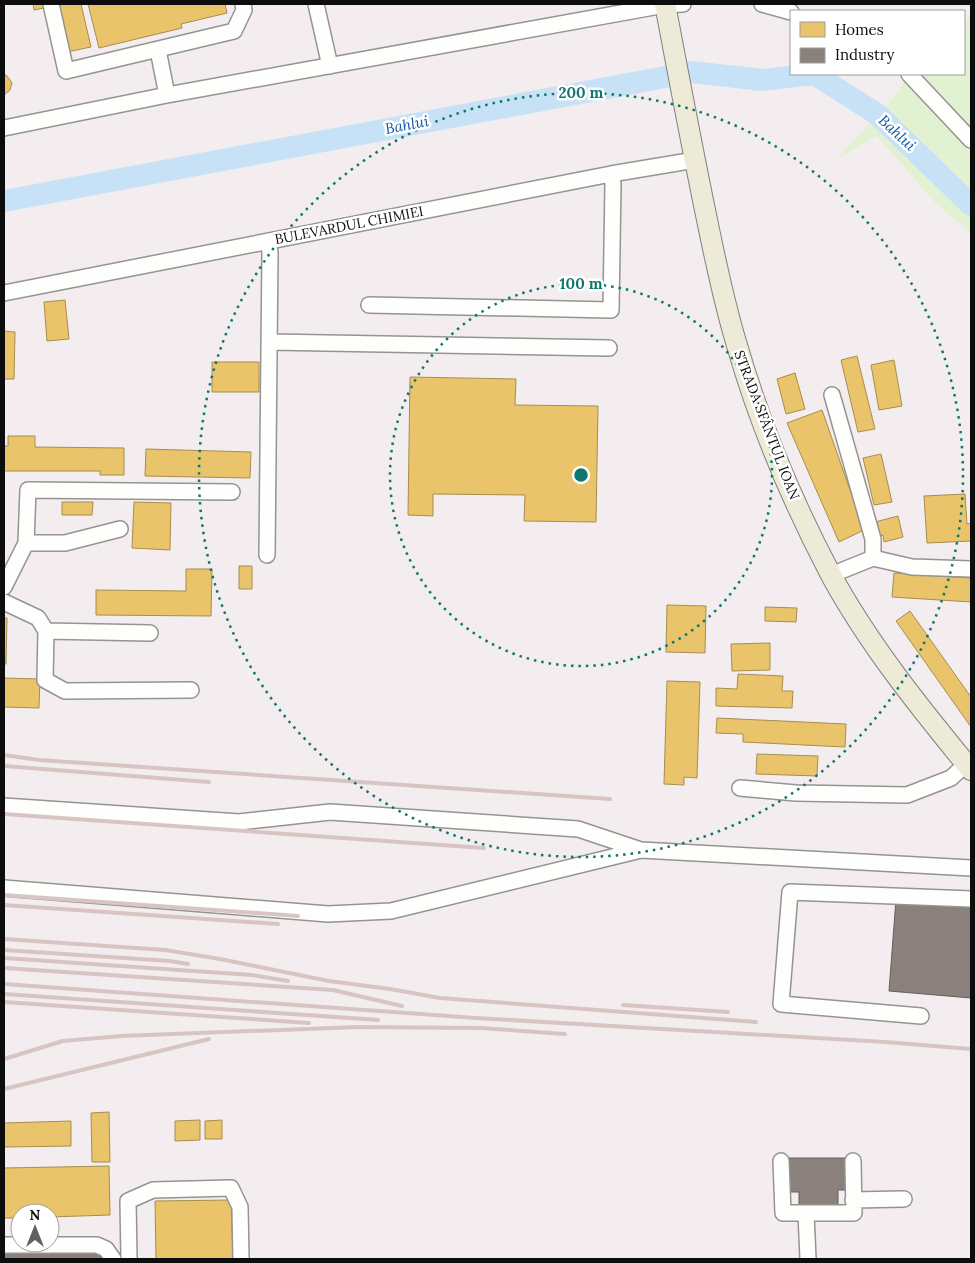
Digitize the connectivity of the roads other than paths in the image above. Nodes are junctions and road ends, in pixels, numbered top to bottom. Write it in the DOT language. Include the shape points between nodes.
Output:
graph roads {
  1 [pos="51,4"];
  2 [pos="243,4"];
  3 [pos="316,4"];
  4 [pos="671,4"];
  5 [pos="762,4"];
  6 [pos="790,12"];
  7 [pos="158,50"];
  8 [pos="330,66"];
  9 [pos="910,75"];
  10 [pos="167,96"];
  11 [pos="4,128"];
  12 [pos="971,140"];
  13 [pos="695,160"];
  14 [pos="611,174"];
  15 [pos="268,241"];
  16 [pos="4,293"];
  17 [pos="369,305"];
  18 [pos="270,342"];
  19 [pos="609,348"];
  20 [pos="832,395"];
  21 [pos="232,492"];
  22 [pos="120,529"];
  23 [pos="26,542"];
  24 [pos="267,556"];
  25 [pos="873,558"];
  26 [pos="971,569"];
  27 [pos="831,575"];
  28 [pos="4,588"];
  29 [pos="4,602"];
  30 [pos="46,630"];
  31 [pos="150,633"];
  32 [pos="191,690"];
  33 [pos="969,767"];
  34 [pos="740,788"];
  35 [pos="4,806"];
  36 [pos="641,850"];
  37 [pos="971,868"];
  38 [pos="4,888"];
  39 [pos="971,899"];
  40 [pos="922,1016"];
  41 [pos="781,1160"];
  42 [pos="852,1160"];
  43 [pos="904,1199"];
  44 [pos="853,1200"];
  45 [pos="806,1213"];
  46 [pos="4,1245"];
  47 [pos="113,1259"];
  48 [pos="129,1259"];
  49 [pos="240,1259"];
  50 [pos="808,1259"];
  1 -- 7 [label="street" via="66,71"];
  2 -- 7 [label="street" via="244,10 234,31"];
  3 -- 8 [label="street"];
  4 -- 8 [label="street"];
  4 -- 13 [label="main road, STRADA SFÂNTUL IOAN"];
  5 -- 6 [label="street"];
  7 -- 10 [label="street"];
  8 -- 10 [label="street"];
  9 -- 12 [label="street"];
  10 -- 11 [label="street"];
  13 -- 14 [label="street, BULEVARDUL CHIMIEI"];
  13 -- 27 [label="main road, STRADA SFÂNTUL IOAN" via="717,266 750,388 791,491"];
  14 -- 15 [label="street, BULEVARDUL CHIMIEI"];
  14 -- 17 [label="street" via="610,310"];
  15 -- 16 [label="street, BULEVARDUL CHIMIEI"];
  15 -- 18 [label="street"];
  18 -- 19 [label="street"];
  18 -- 24 [label="street"];
  20 -- 25 [label="street" via="872,539"];
  21 -- 23 [label="street" via="28,490"];
  22 -- 23 [label="street" via="65,543"];
  23 -- 28 [label="street"];
  25 -- 26 [label="street" via="912,567"];
  25 -- 27 [label="street"];
  27 -- 33 [label="main road, STRADA SFÂNTUL IOAN" via="916,702"];
  29 -- 30 [label="street" via="38,618"];
  30 -- 31 [label="street"];
  30 -- 32 [label="street" via="45,680 66,691"];
  33 -- 34 [label="street" via="951,778 907,795 796,793"];
  35 -- 36 [label="street" via="239,822 330,812 578,829"];
  36 -- 37 [label="street"];
  36 -- 38 [label="street" via="391,911 328,914"];
  39 -- 40 [label="street" via="790,892 782,1004"];
  41 -- 45 [label="street" via="783,1213"];
  42 -- 44 [label="street"];
  43 -- 44 [label="street"];
  44 -- 45 [label="street" via="854,1212"];
  45 -- 50 [label="street"];
  46 -- 47 [label="street" via="97,1244 106,1249"];
  48 -- 49 [label="street" via="128,1201 153,1190 231,1188 240,1207"];
}
